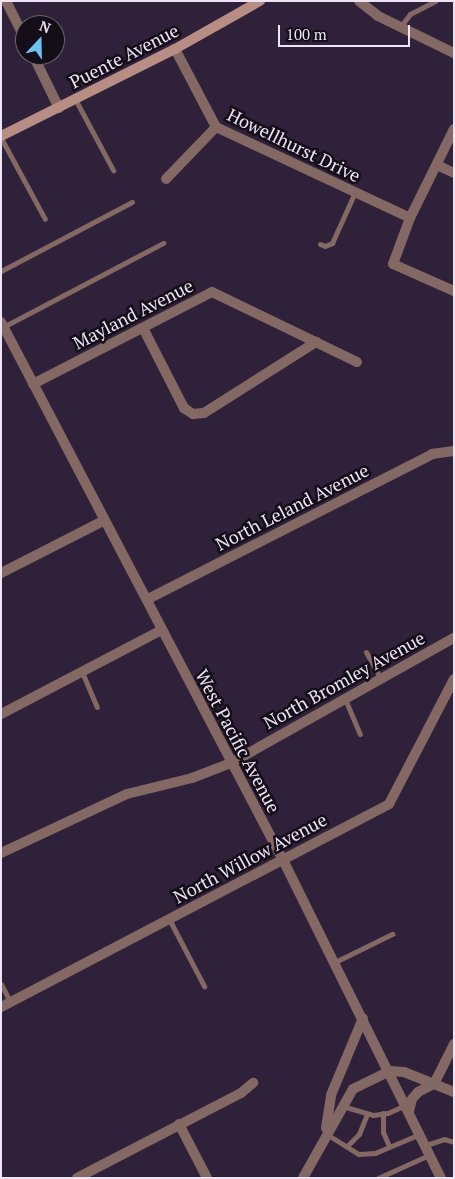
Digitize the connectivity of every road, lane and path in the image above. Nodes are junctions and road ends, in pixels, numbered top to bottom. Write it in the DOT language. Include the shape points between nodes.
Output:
graph roads {
  1 [pos="6,1"];
  2 [pos="260,1"];
  3 [pos="359,1"];
  4 [pos="436,1"];
  5 [pos="15,19"];
  6 [pos="400,27"];
  7 [pos="175,49"];
  8 [pos="454,53"];
  9 [pos="38,65"];
  10 [pos="75,99"];
  11 [pos="59,108"];
  12 [pos="216,127"];
  13 [pos="454,129"];
  14 [pos="1,137"];
  15 [pos="436,164"];
  16 [pos="113,170"];
  17 [pos="454,173"];
  18 [pos="166,179"];
  19 [pos="355,192"];
  20 [pos="132,202"];
  21 [pos="410,218"];
  22 [pos="45,219"];
  23 [pos="163,243"];
  24 [pos="320,244"];
  25 [pos="1,270"];
  26 [pos="454,291"];
  27 [pos="2,324"];
  28 [pos="143,328"];
  29 [pos="316,342"];
  30 [pos="357,362"];
  31 [pos="33,384"];
  32 [pos="454,451"];
  33 [pos="103,521"];
  34 [pos="1,573"];
  35 [pos="148,599"];
  36 [pos="162,630"];
  37 [pos="454,638"];
  38 [pos="366,652"];
  39 [pos="82,672"];
  40 [pos="380,679"];
  41 [pos="454,679"];
  42 [pos="344,699"];
  43 [pos="98,707"];
  44 [pos="1,714"];
  45 [pos="360,734"];
  46 [pos="231,762"];
  47 [pos="1,853"];
  48 [pos="282,860"];
  49 [pos="169,919"];
  50 [pos="392,934"];
  51 [pos="335,962"];
  52 [pos="1,984"];
  53 [pos="204,986"];
  54 [pos="6,1005"];
  55 [pos="363,1018"];
  56 [pos="454,1044"];
  57 [pos="390,1071"];
  58 [pos="253,1083"];
  59 [pos="434,1084"];
  60 [pos="454,1092"];
  61 [pos="341,1106"];
  62 [pos="408,1108"];
  63 [pos="384,1113"];
  64 [pos="367,1114"];
  65 [pos="180,1124"];
  66 [pos="326,1134"];
  67 [pos="420,1134"];
  68 [pos="454,1142"];
  69 [pos="347,1146"];
  70 [pos="389,1146"];
  71 [pos="427,1150"];
  72 [pos="77,1178"];
  73 [pos="206,1178"];
  74 [pos="303,1178"];
  75 [pos="378,1178"];
  76 [pos="441,1178"];
  1 -- 5 [label="street"];
  2 -- 7 [label="main road, Puente Avenue"];
  3 -- 6 [label="street"];
  4 -- 6 [label="lane" via="410,14"];
  6 -- 8 [label="street"];
  7 -- 10 [label="main road, Puente Avenue"];
  7 -- 12 [label="street, Howellhurst Drive"];
  9 -- 11 [label="street"];
  10 -- 11 [label="main road, Puente Avenue"];
  10 -- 16 [label="lane"];
  11 -- 14 [label="main road, Puente Avenue"];
  12 -- 18 [label="street"];
  12 -- 19 [label="street, Howellhurst Drive"];
  13 -- 15 [label="street"];
  14 -- 22 [label="lane"];
  15 -- 17 [label="street"];
  15 -- 21 [label="street"];
  19 -- 21 [label="street, Howellhurst Drive"];
  19 -- 24 [label="lane" via="332,243"];
  20 -- 25 [label="lane"];
  21 -- 26 [label="street" via="393,264"];
  23 -- 27 [label="lane"];
  27 -- 31 [label="street, West Pacific Avenue"];
  28 -- 29 [label="street, Mayland Avenue" via="212,292"];
  28 -- 29 [label="street" via="184,408 193,414 204,413"];
  28 -- 31 [label="street, Mayland Avenue"];
  29 -- 30 [label="street, Mayland Avenue"];
  31 -- 33 [label="street, West Pacific Avenue"];
  32 -- 35 [label="street, North Leland Avenue" via="432,454"];
  33 -- 34 [label="street"];
  33 -- 35 [label="street, West Pacific Avenue"];
  35 -- 36 [label="street, West Pacific Avenue"];
  36 -- 39 [label="street"];
  36 -- 46 [label="street, West Pacific Avenue"];
  37 -- 40 [label="street, North Bromley Avenue"];
  38 -- 40 [label="lane"];
  39 -- 43 [label="lane"];
  39 -- 44 [label="street"];
  40 -- 42 [label="street, North Bromley Avenue"];
  41 -- 48 [label="street, North Willow Avenue" via="389,804"];
  42 -- 45 [label="lane"];
  42 -- 46 [label="street, North Bromley Avenue"];
  46 -- 47 [label="street, North Bromley Avenue" via="192,778 127,794"];
  46 -- 48 [label="street, West Pacific Avenue"];
  48 -- 49 [label="street, North Willow Avenue"];
  48 -- 51 [label="street, West Pacific Avenue"];
  49 -- 53 [label="lane"];
  49 -- 54 [label="street, North Willow Avenue"];
  50 -- 51 [label="lane"];
  51 -- 55 [label="street, West Pacific Avenue"];
  52 -- 54 [label="lane"];
  55 -- 57 [label="street, West Pacific Avenue"];
  55 -- 66 [label="street" via="332,1095"];
  56 -- 59 [label="street"];
  57 -- 59 [label="street" via="404,1072"];
  57 -- 61 [label="street" via="353,1089"];
  57 -- 62 [label="street, West Pacific Avenue"];
  58 -- 65 [label="street" via="241,1093"];
  59 -- 60 [label="street"];
  59 -- 62 [label="street" via="418,1092"];
  61 -- 64 [label="lane"];
  61 -- 66 [label="street"];
  62 -- 63 [label="lane"];
  62 -- 67 [label="street, West Pacific Avenue"];
  63 -- 64 [label="lane"];
  63 -- 70 [label="lane" via="383,1132"];
  64 -- 69 [label="lane" via="359,1134"];
  65 -- 72 [label="street"];
  65 -- 73 [label="street"];
  66 -- 69 [label="lane"];
  66 -- 74 [label="street"];
  67 -- 70 [label="lane"];
  67 -- 71 [label="street, West Pacific Avenue"];
  68 -- 71 [label="lane" via="444,1139"];
  69 -- 70 [label="lane" via="359,1154 375,1153"];
  71 -- 75 [label="lane"];
  71 -- 76 [label="street, West Pacific Avenue"];
}
